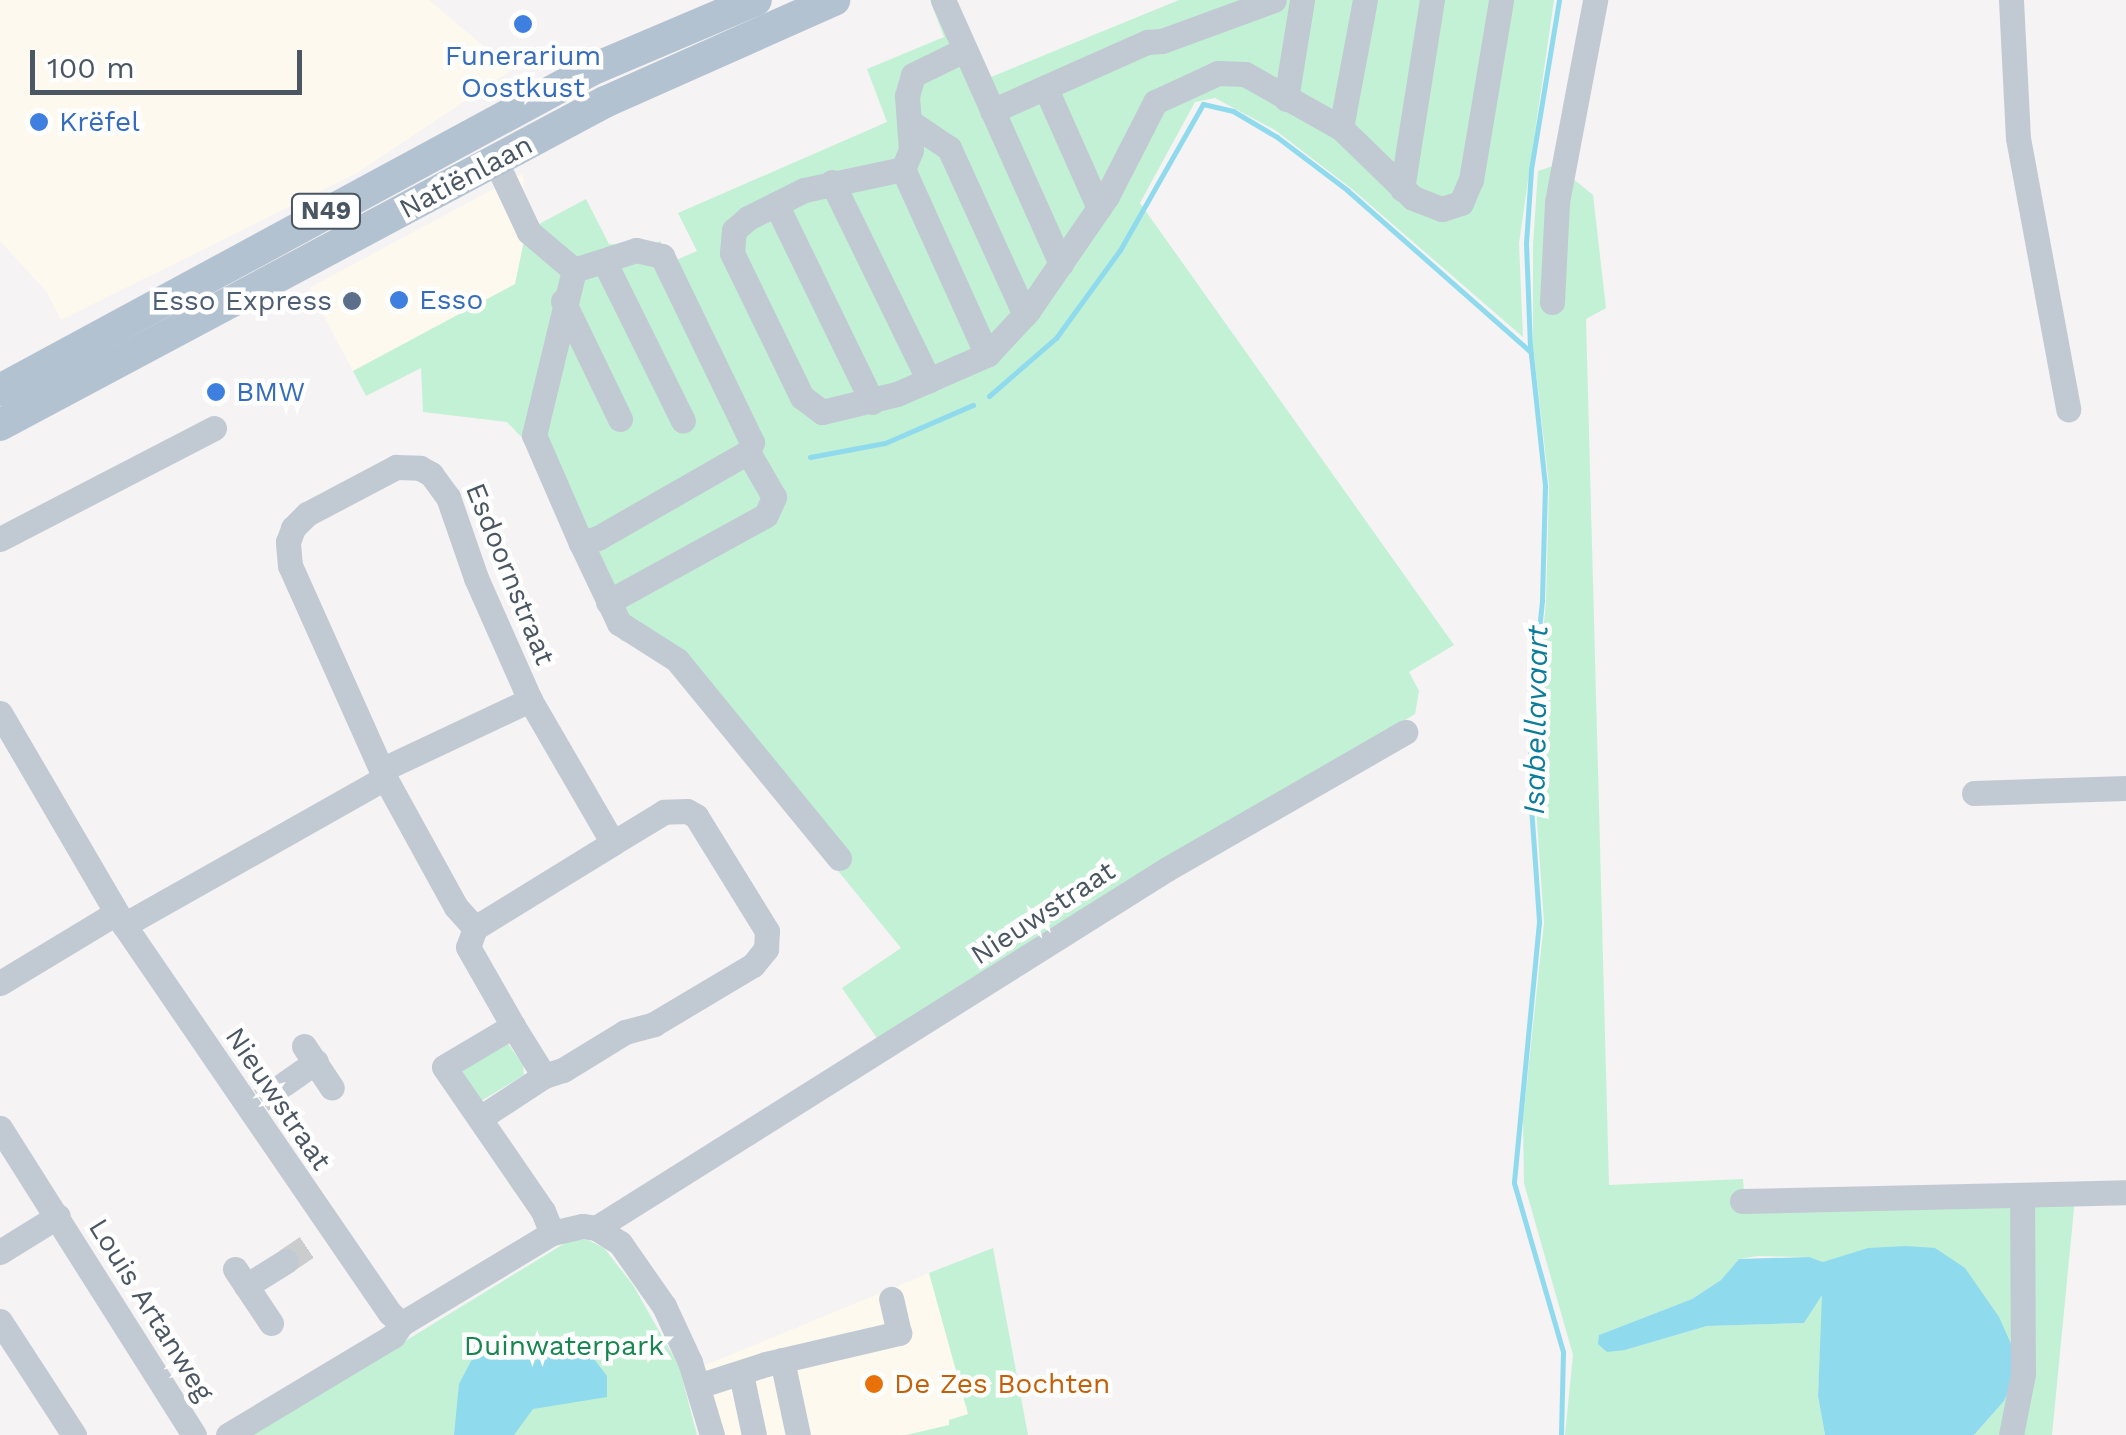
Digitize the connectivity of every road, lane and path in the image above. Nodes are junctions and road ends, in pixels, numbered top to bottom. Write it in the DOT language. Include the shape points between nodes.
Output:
graph roads {
  1 [pos="756,0"];
  2 [pos="834,0"];
  3 [pos="944,0"];
  4 [pos="1274,0"];
  5 [pos="1302,0"];
  6 [pos="1365,0"];
  7 [pos="1432,0"];
  8 [pos="1501,0"];
  9 [pos="1595,0"];
  10 [pos="2011,0"];
  11 [pos="964,50"];
  12 [pos="1046,89"];
  13 [pos="1286,99"];
  14 [pos="992,111"];
  15 [pos="910,122"];
  16 [pos="1341,128"];
  17 [pos="496,162"];
  18 [pos="903,169"];
  19 [pos="832,182"];
  20 [pos="1402,189"];
  21 [pos="776,204"];
  22 [pos="1099,208"];
  23 [pos="604,260"];
  24 [pos="1061,264"];
  25 [pos="574,270"];
  26 [pos="563,301"];
  27 [pos="1552,302"];
  28 [pos="1024,315"];
  29 [pos="986,355"];
  30 [pos="929,381"];
  31 [pos="0,390"];
  32 [pos="872,402"];
  33 [pos="2068,409"];
  34 [pos="620,419"];
  35 [pos="683,421"];
  36 [pos="0,425"];
  37 [pos="214,428"];
  38 [pos="748,452"];
  39 [pos="0,539"];
  40 [pos="580,543"];
  41 [pos="608,602"];
  42 [pos="530,700"];
  43 [pos="0,712"];
  44 [pos="1405,732"];
  45 [pos="383,774"];
  46 [pos="2126,788"];
  47 [pos="1974,793"];
  48 [pos="612,843"];
  49 [pos="839,858"];
  50 [pos="120,919"];
  51 [pos="475,928"];
  52 [pos="0,984"];
  53 [pos="513,1026"];
  54 [pos="544,1076"];
  55 [pos="284,1084"];
  56 [pos="332,1088"];
  57 [pos="480,1118"];
  58 [pos="0,1128"];
  59 [pos="2126,1192"];
  60 [pos="2022,1196"];
  61 [pos="1742,1201"];
  62 [pos="58,1216"];
  63 [pos="596,1228"];
  64 [pos="552,1233"];
  65 [pos="0,1252"];
  66 [pos="286,1261"];
  67 [pos="891,1300"];
  68 [pos="0,1321"];
  69 [pos="271,1322"];
  70 [pos="401,1324"];
  71 [pos="782,1360"];
  72 [pos="742,1374"];
  73 [pos="698,1386"];
  74 [pos="74,1435"];
  75 [pos="194,1435"];
  76 [pos="228,1435"];
  77 [pos="712,1435"];
  78 [pos="754,1435"];
  79 [pos="798,1435"];
  80 [pos="2010,1435"];
  1 -- 31 [label="main road, Natiënlaan / N49" via="591,70"];
  2 -- 17 [label="main road, Natiënlaan / N49" via="604,102"];
  3 -- 11 [label="street"];
  4 -- 12 [label="street" via="1147,42"];
  5 -- 13 [label="street"];
  6 -- 16 [label="street"];
  7 -- 20 [label="street"];
  8 -- 20 [label="street" via="1467,194 1462,203 1442,209"];
  9 -- 27 [label="street" via="1557,202"];
  10 -- 33 [label="street" via="2018,138"];
  11 -- 14 [label="street"];
  11 -- 15 [label="street" via="914,75 907,96"];
  12 -- 14 [label="street"];
  12 -- 22 [label="street"];
  13 -- 16 [label="street"];
  13 -- 22 [label="street" via="1232,72 1168,93 1155,102"];
  14 -- 24 [label="street"];
  15 -- 18 [label="street" via="911,150"];
  15 -- 28 [label="street" via="949,148"];
  16 -- 20 [label="street"];
  17 -- 25 [label="street" via="529,232"];
  17 -- 36 [label="main road, Natiënlaan / N49"];
  18 -- 19 [label="street"];
  18 -- 29 [label="street"];
  19 -- 21 [label="street"];
  19 -- 30 [label="street"];
  21 -- 32 [label="street"];
  21 -- 32 [label="street" via="734,230 732,253 809,406 822,412"];
  22 -- 24 [label="street"];
  23 -- 25 [label="street"];
  23 -- 35 [label="street"];
  23 -- 38 [label="street" via="636,250 662,256 751,433"];
  24 -- 28 [label="street"];
  25 -- 26 [label="street"];
  26 -- 34 [label="street"];
  26 -- 40 [label="street" via="534,435"];
  28 -- 29 [label="street"];
  29 -- 30 [label="street"];
  30 -- 32 [label="street"];
  37 -- 39 [label="street"];
  38 -- 40 [label="street"];
  38 -- 41 [label="street" via="774,498 766,514"];
  40 -- 41 [label="street"];
  41 -- 49 [label="street" via="629,632 678,660"];
  42 -- 45 [label="street, Esdoornstraat"];
  42 -- 45 [label="street, Esdoornstraat" via="448,497 431,474 396,467 307,514 293,528 287,551"];
  42 -- 48 [label="street, Esdoornstraat"];
  43 -- 50 [label="street, Nieuwstraat"];
  44 -- 63 [label="street, Nieuwstraat" via="1167,869"];
  45 -- 50 [label="street, Esdoornstraat"];
  45 -- 51 [label="street, Esdoornstraat" via="456,907"];
  46 -- 47 [label="street"];
  48 -- 51 [label="street"];
  48 -- 54 [label="street" via="664,812 696,816 767,932 766,949 753,965 654,1024 625,1032"];
  50 -- 52 [label="street, Esdoornstraat"];
  50 -- 70 [label="street, Nieuwstraat" via="255,1103 323,1236"];
  51 -- 53 [label="street" via="468,946"];
  53 -- 54 [label="street"];
  53 -- 57 [label="street" via="444,1067"];
  54 -- 57 [label="street"];
  55 -- 56 [label="street" via="310,1054"];
  57 -- 64 [label="street"];
  58 -- 62 [label="street, Louis Artanweg"];
  59 -- 60 [label="street"];
  60 -- 61 [label="street"];
  60 -- 80 [label="street" via="2023,1374"];
  62 -- 65 [label="street, Louis Artanweg"];
  62 -- 75 [label="street, Louis Artanweg"];
  63 -- 64 [label="street, Nieuwstraat"];
  63 -- 73 [label="street" via="620,1243 664,1306"];
  64 -- 70 [label="street, Nieuwstraat"];
  66 -- 69 [label="street" via="241,1278"];
  67 -- 71 [label="street" via="899,1333"];
  68 -- 74 [label="street"];
  70 -- 76 [label="street" via="392,1336"];
  71 -- 72 [label="street"];
  71 -- 79 [label="street"];
  72 -- 73 [label="street"];
  72 -- 78 [label="street"];
  73 -- 77 [label="street"];
}
